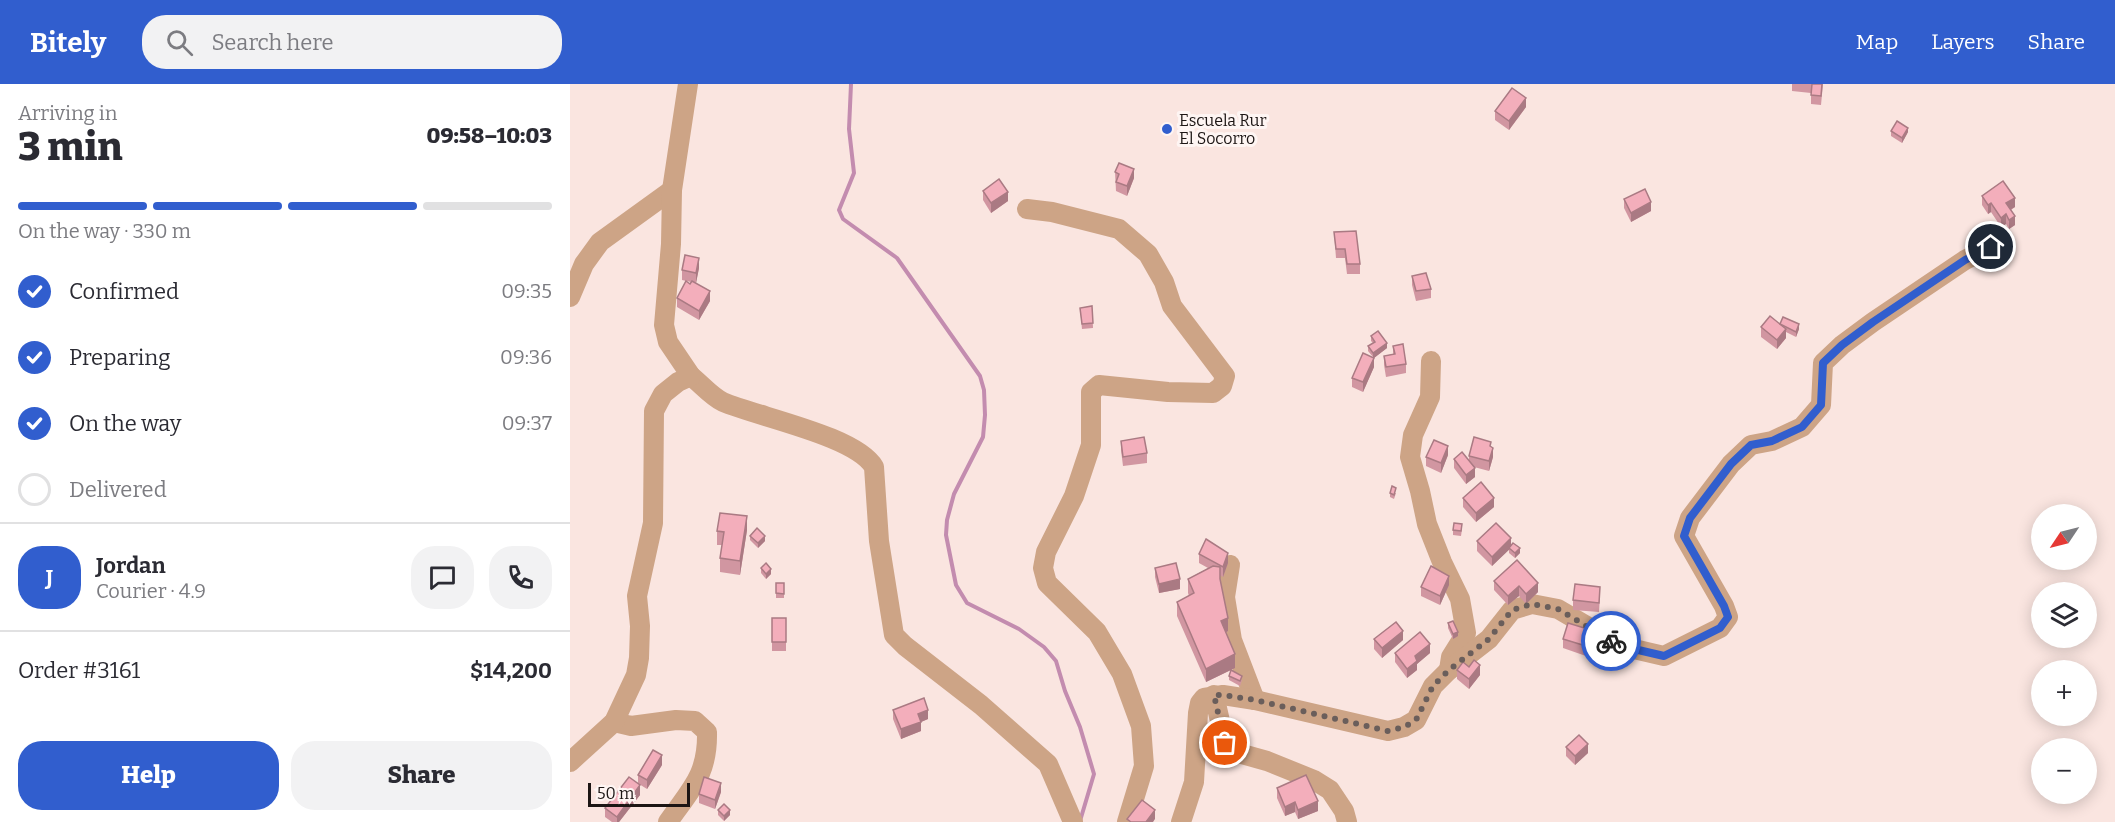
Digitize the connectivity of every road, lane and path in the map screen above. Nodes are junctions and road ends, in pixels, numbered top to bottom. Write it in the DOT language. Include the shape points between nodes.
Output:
graph roads {
  1 [pos="688,84"];
  2 [pos="672,189"];
  3 [pos="1028,209"];
  4 [pos="1991,247"];
  5 [pos="570,297"];
  6 [pos="1431,361"];
  7 [pos="691,376"];
  8 [pos="1230,565"];
  9 [pos="1449,670"];
  10 [pos="1214,695"];
  11 [pos="1255,700"];
  12 [pos="614,722"];
  13 [pos="570,762"];
  14 [pos="668,822"];
  15 [pos="1073,822"];
  16 [pos="1127,822"];
  17 [pos="1181,822"];
  18 [pos="1347,822"];
  1 -- 2 [label="street"];
  2 -- 5 [label="street" via="600,242 584,264"];
  2 -- 7 [label="street" via="664,325 668,342"];
  3 -- 16 [label="street" via="1119,229 1148,254 1172,306 1225,376 1214,393 1099,385 1091,392 1091,445 1074,496 1046,552 1043,568 1047,583 1097,632 1122,674 1141,726 1144,766"];
  4 -- 9 [label="street" via="1965,260 1842,345 1823,363 1821,405 1802,427 1772,441 1751,445 1731,464 1690,518 1684,536 1728,617 1720,628 1664,656 1621,646 1558,609 1532,604 1512,610 1489,639"];
  6 -- 9 [label="street" via="1430,397 1413,435 1410,457 1427,524 1460,599 1466,633 1451,657"];
  7 -- 12 [label="street" via="663,394 654,411 653,523 637,596 639,658 636,675"];
  7 -- 15 [label="street" via="721,402 840,442 869,458 874,466 879,541 894,635 1048,764"];
  8 -- 11 [label="street" via="1225,597 1232,640"];
  9 -- 11 [label="street" via="1433,686 1416,720 1388,731"];
  10 -- 11 [label="street"];
  10 -- 17 [label="street" via="1200,703 1194,782"];
  10 -- 18 [label="street" via="1225,743 1231,750 1314,780 1330,790"];
  12 -- 13 [label="street"];
  12 -- 14 [label="street" via="631,726 695,720 707,732 708,752 700,777"];
}
